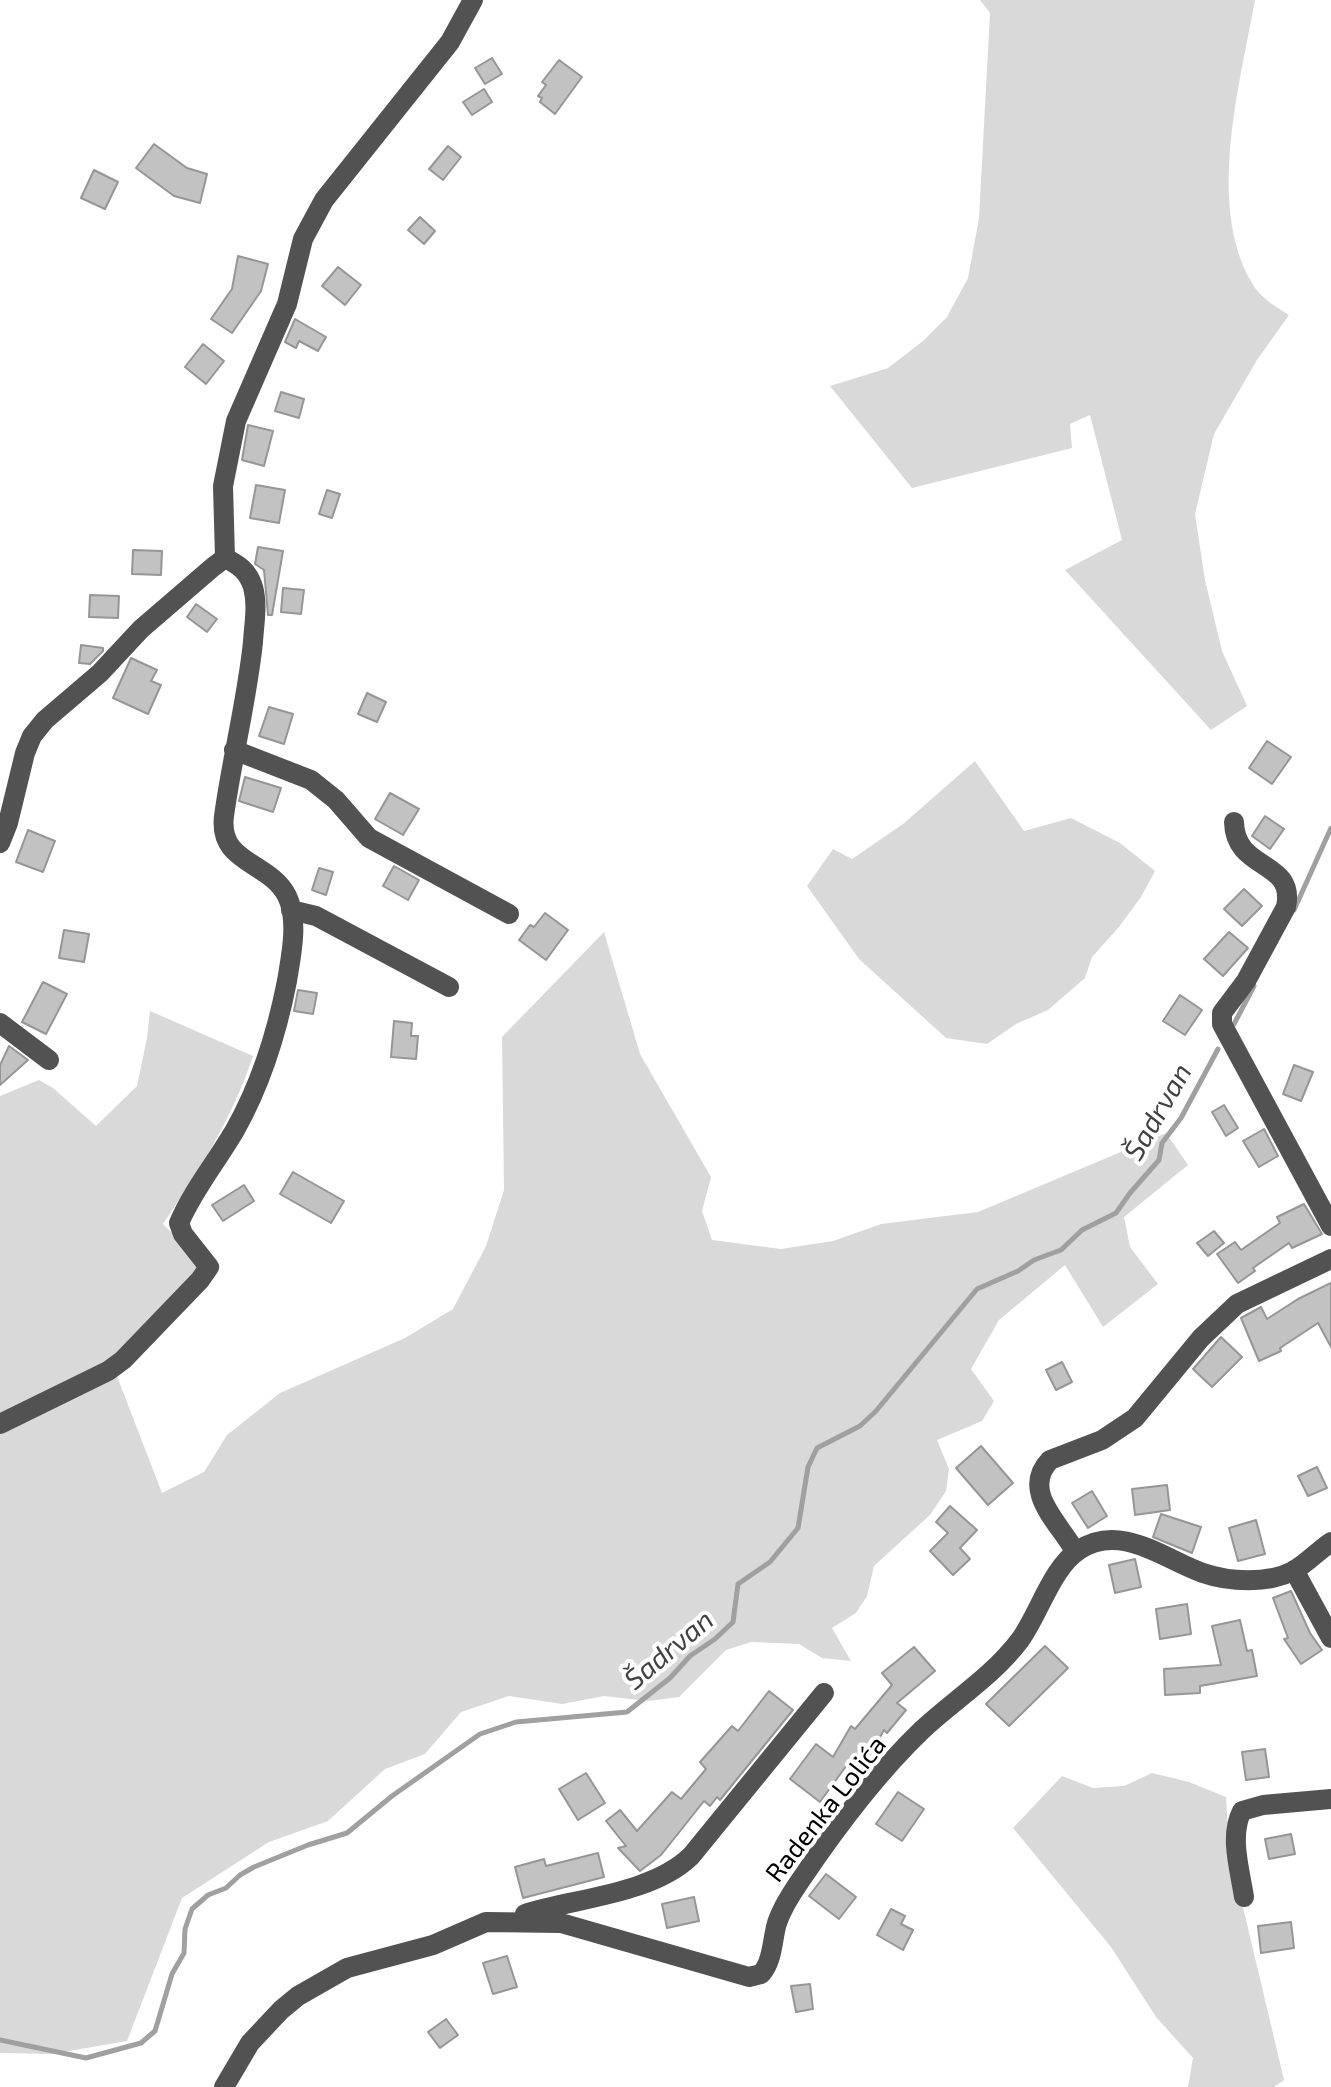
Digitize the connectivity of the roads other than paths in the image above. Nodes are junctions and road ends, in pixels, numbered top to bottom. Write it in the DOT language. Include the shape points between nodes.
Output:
graph roads {
  1 [pos="473,0"];
  2 [pos="225,558"];
  3 [pos="234,750"];
  4 [pos="1234,822"];
  5 [pos="0,843"];
  6 [pos="291,910"];
  7 [pos="509,914"];
  8 [pos="449,987"];
  9 [pos="0,1023"];
  10 [pos="49,1060"];
  11 [pos="1331,1226"];
  12 [pos="1331,1259"];
  13 [pos="0,1424"];
  14 [pos="1331,1542"];
  15 [pos="1073,1554"];
  16 [pos="1294,1570"];
  17 [pos="1331,1638"];
  18 [pos="824,1693"];
  19 [pos="1331,1799"];
  20 [pos="1244,1897"];
  21 [pos="502,1922"];
  22 [pos="224,2087"];
  1 -- 2 [label="street" via="450,42 324,200 303,239 287,304 236,421 223,486"];
  2 -- 3 [label="street" via="242,567 256,602 250,672"];
  2 -- 5 [label="street" via="141,629 32,736"];
  3 -- 6 [label="street" via="223,822 226,841 243,859 274,877"];
  3 -- 7 [label="street" via="311,780 369,838"];
  4 -- 11 [label="street" via="1239,846 1280,877 1288,896 1246,981 1222,1013 1222,1024"];
  6 -- 8 [label="street" via="316,916"];
  6 -- 13 [label="street" via="293,942 286,983 256,1088 179,1223 209,1267 123,1360"];
  9 -- 10 [label="street"];
  12 -- 15 [label="street" via="1237,1304 1201,1338 1135,1418 1102,1440 1050,1460 1038,1482 1039,1495"];
  14 -- 16 [label="street"];
  15 -- 16 [label="street" via="1115,1540 1147,1546 1215,1577 1262,1578"];
  15 -- 21 [label="street, Radenka Lolića" via="1020,1641 922,1730 820,1851 786,1902 761,1974 749,1977 561,1923"];
  16 -- 17 [label="street"];
  18 -- 21 [label="street" via="676,1871"];
  19 -- 20 [label="street" via="1242,1811 1236,1837"];
  21 -- 22 [label="street, Radenka Lolića" via="486,1922 433,1945 347,1968 307,1991 250,2043"];
}
